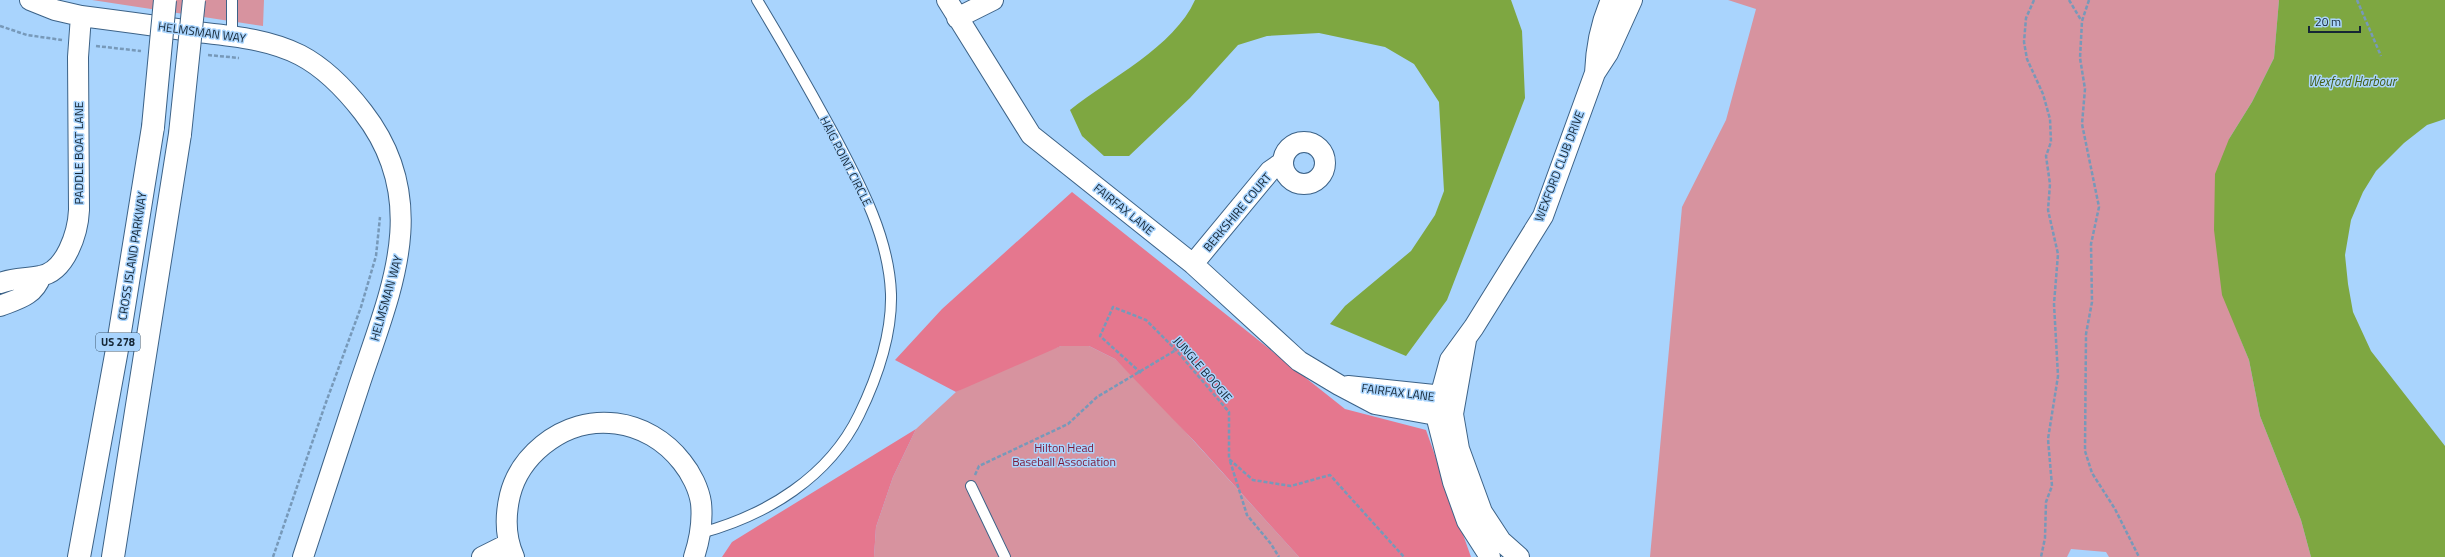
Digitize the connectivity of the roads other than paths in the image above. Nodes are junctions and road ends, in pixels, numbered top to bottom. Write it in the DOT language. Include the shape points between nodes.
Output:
graph roads {
  1 [pos="30,0"];
  2 [pos="165,0"];
  3 [pos="194,0"];
  4 [pos="232,0"];
  5 [pos="757,0"];
  6 [pos="947,0"];
  7 [pos="993,0"];
  8 [pos="1611,0"];
  9 [pos="1632,0"];
  10 [pos="81,16"];
  11 [pos="957,18"];
  12 [pos="232,36"];
  13 [pos="1595,73"];
  14 [pos="1283,162"];
  15 [pos="1193,264"];
  16 [pos="41,276"];
  17 [pos="0,283"];
  18 [pos="0,306"];
  19 [pos="1447,406"];
  20 [pos="971,486"];
  21 [pos="701,533"];
  22 [pos="511,551"];
  23 [pos="79,557"];
  24 [pos="113,557"];
  25 [pos="303,557"];
  26 [pos="482,557"];
  27 [pos="694,557"];
  28 [pos="1005,557"];
  29 [pos="1490,557"];
  30 [pos="1519,557"];
  1 -- 10 [label="street, HELMSMAN WAY" via="55,10"];
  2 -- 23 [label="highway, CROSS ISLAND PARKWAY / US 278, bridge" via="153,127 118,344"];
  3 -- 24 [label="highway, US 278, bridge" via="180,134"];
  4 -- 12 [label="lane"];
  5 -- 21 [label="lane, HAIG POINT CIRCLE" via="806,82 854,171 873,214 883,247 891,295 887,337 868,396 849,436 830,460 807,481 764,508 733,524"];
  6 -- 11 [label="street, FAIRFAX LANE"];
  7 -- 11 [label="street"];
  8 -- 13 [label="street, WEXFORD CLUB DRIVE" via="1596,44"];
  9 -- 13 [label="street, WEXFORD CLUB DRIVE" via="1608,53"];
  10 -- 12 [label="street, HELMSMAN WAY"];
  10 -- 16 [label="street, PADDLE BOAT LANE" via="79,210 76,234 70,249 61,261"];
  11 -- 15 [label="street, FAIRFAX LANE" via="1031,135"];
  12 -- 25 [label="street, HELMSMAN WAY" via="261,41 299,55 321,68 344,89 371,122 381,139 398,184 401,202 398,261"];
  13 -- 19 [label="street, WEXFORD CLUB DRIVE" via="1543,216 1467,338"];
  14 -- 15 [label="street, BERKSHIRE COURT" via="1270,171"];
  15 -- 19 [label="street, FAIRFAX LANE" via="1299,361 1339,386 1425,393"];
  16 -- 17 [label="street" via="25,276"];
  16 -- 18 [label="street, PADDLE BOAT LANE" via="34,290 28,295"];
  19 -- 29 [label="street, WEXFORD CLUB DRIVE" via="1453,482 1467,521"];
  19 -- 30 [label="street, WEXFORD CLUB DRIVE" via="1459,449 1482,512 1500,541"];
  20 -- 28 [label="lane"];
  21 -- 22 [label="street" via="701,502 690,472 671,448 645,430 614,422 583,424 554,436 530,456 513,482 506,513"];
  21 -- 27 [label="street"];
  22 -- 26 [label="street"];
}
